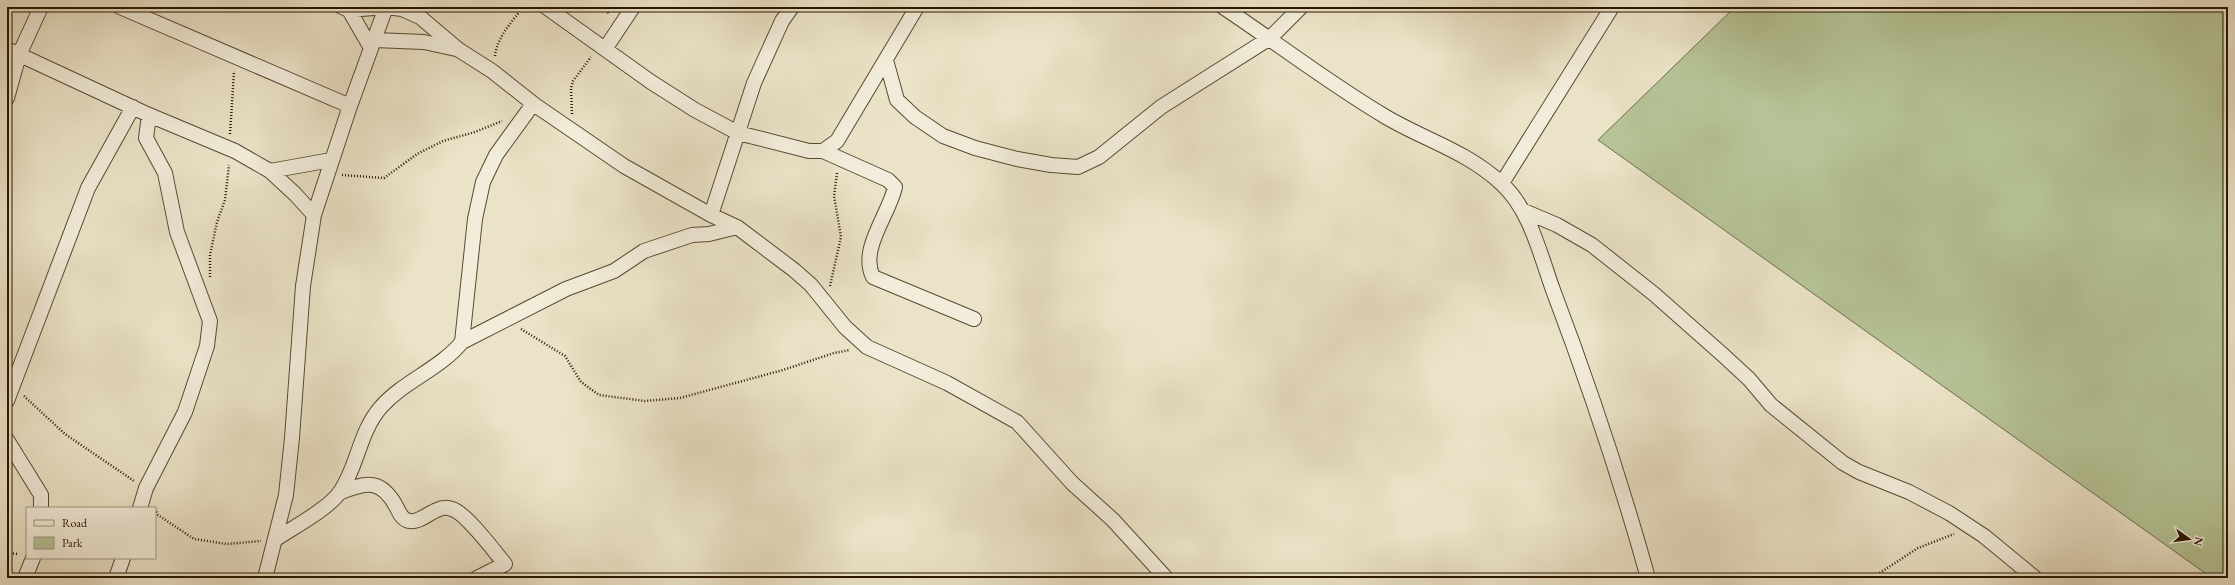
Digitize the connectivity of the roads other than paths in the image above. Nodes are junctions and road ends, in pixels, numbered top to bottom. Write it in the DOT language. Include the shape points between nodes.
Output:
graph roads {
  1 [pos="41,7"];
  2 [pos="120,7"];
  3 [pos="386,7"];
  4 [pos="546,7"];
  5 [pos="633,7"];
  6 [pos="792,7"];
  7 [pos="917,7"];
  8 [pos="1223,7"];
  9 [pos="1301,7"];
  10 [pos="1612,7"];
  11 [pos="346,9"];
  12 [pos="1270,38"];
  13 [pos="372,44"];
  14 [pos="602,47"];
  15 [pos="459,50"];
  16 [pos="13,52"];
  17 [pos="886,60"];
  18 [pos="7,98"];
  19 [pos="533,104"];
  20 [pos="350,106"];
  21 [pos="133,107"];
  22 [pos="149,115"];
  23 [pos="738,133"];
  24 [pos="823,151"];
  25 [pos="331,160"];
  26 [pos="270,171"];
  27 [pos="1502,183"];
  28 [pos="1524,211"];
  29 [pos="314,215"];
  30 [pos="711,215"];
  31 [pos="737,227"];
  32 [pos="974,319"];
  33 [pos="462,342"];
  34 [pos="7,401"];
  35 [pos="7,440"];
  36 [pos="339,493"];
  37 [pos="41,507"];
  38 [pos="140,507"];
  39 [pos="276,539"];
  40 [pos="33,559"];
  41 [pos="123,559"];
  42 [pos="25,578"];
  43 [pos="116,578"];
  44 [pos="266,578"];
  45 [pos="477,578"];
  46 [pos="1166,578"];
  47 [pos="1648,578"];
  48 [pos="2035,578"];
  1 -- 16 [label="street"];
  2 -- 20 [label="street"];
  3 -- 11 [label="street"];
  3 -- 13 [label="street"];
  3 -- 15 [label="street" via="402,9 420,17"];
  4 -- 14 [label="street"];
  5 -- 14 [label="street"];
  6 -- 23 [label="street" via="782,21 754,84"];
  7 -- 17 [label="street"];
  8 -- 12 [label="street"];
  9 -- 12 [label="street"];
  10 -- 27 [label="street"];
  11 -- 13 [label="street"];
  12 -- 17 [label="street" via="1160,107 1100,157 1078,166 1051,165 1017,159 943,136 896,100"];
  12 -- 27 [label="street" via="1381,114 1450,147"];
  13 -- 15 [label="street" via="424,42"];
  13 -- 20 [label="street"];
  14 -- 23 [label="street" via="695,110"];
  15 -- 19 [label="street"];
  16 -- 18 [label="street"];
  16 -- 21 [label="street"];
  17 -- 24 [label="street" via="837,141"];
  19 -- 30 [label="street" via="624,166"];
  19 -- 33 [label="street" via="496,155 483,182 475,219"];
  20 -- 25 [label="street"];
  21 -- 22 [label="street"];
  21 -- 34 [label="street" via="88,188"];
  22 -- 26 [label="street" via="230,150"];
  22 -- 38 [label="street" via="146,138 165,173 177,232 210,321 207,346 184,412 146,488"];
  23 -- 24 [label="street" via="809,151"];
  23 -- 30 [label="street"];
  24 -- 32 [label="street" via="888,180 895,188 869,258 873,277"];
  25 -- 26 [label="street"];
  25 -- 29 [label="street"];
  26 -- 29 [label="street"];
  27 -- 28 [label="street"];
  28 -- 47 [label="street" via="1572,340"];
  28 -- 48 [label="street" via="1557,225 1592,245 1654,294 1749,379 1771,405 1843,463 1927,500 1971,527"];
  29 -- 39 [label="street" via="302,286 286,495"];
  30 -- 31 [label="street"];
  31 -- 33 [label="street" via="692,235 644,251 614,271 566,289"];
  31 -- 46 [label="street" via="811,285 845,328 867,347 947,383 1016,422"];
  33 -- 36 [label="street" via="454,352 381,406 367,426"];
  35 -- 37 [label="street" via="42,495"];
  36 -- 39 [label="street"];
  36 -- 45 [label="street" via="358,485 377,486 388,493 403,518 415,522 441,508 453,509 489,544 504,564"];
  39 -- 44 [label="street"];
  40 -- 42 [label="street"];
  41 -- 43 [label="street"];
}
